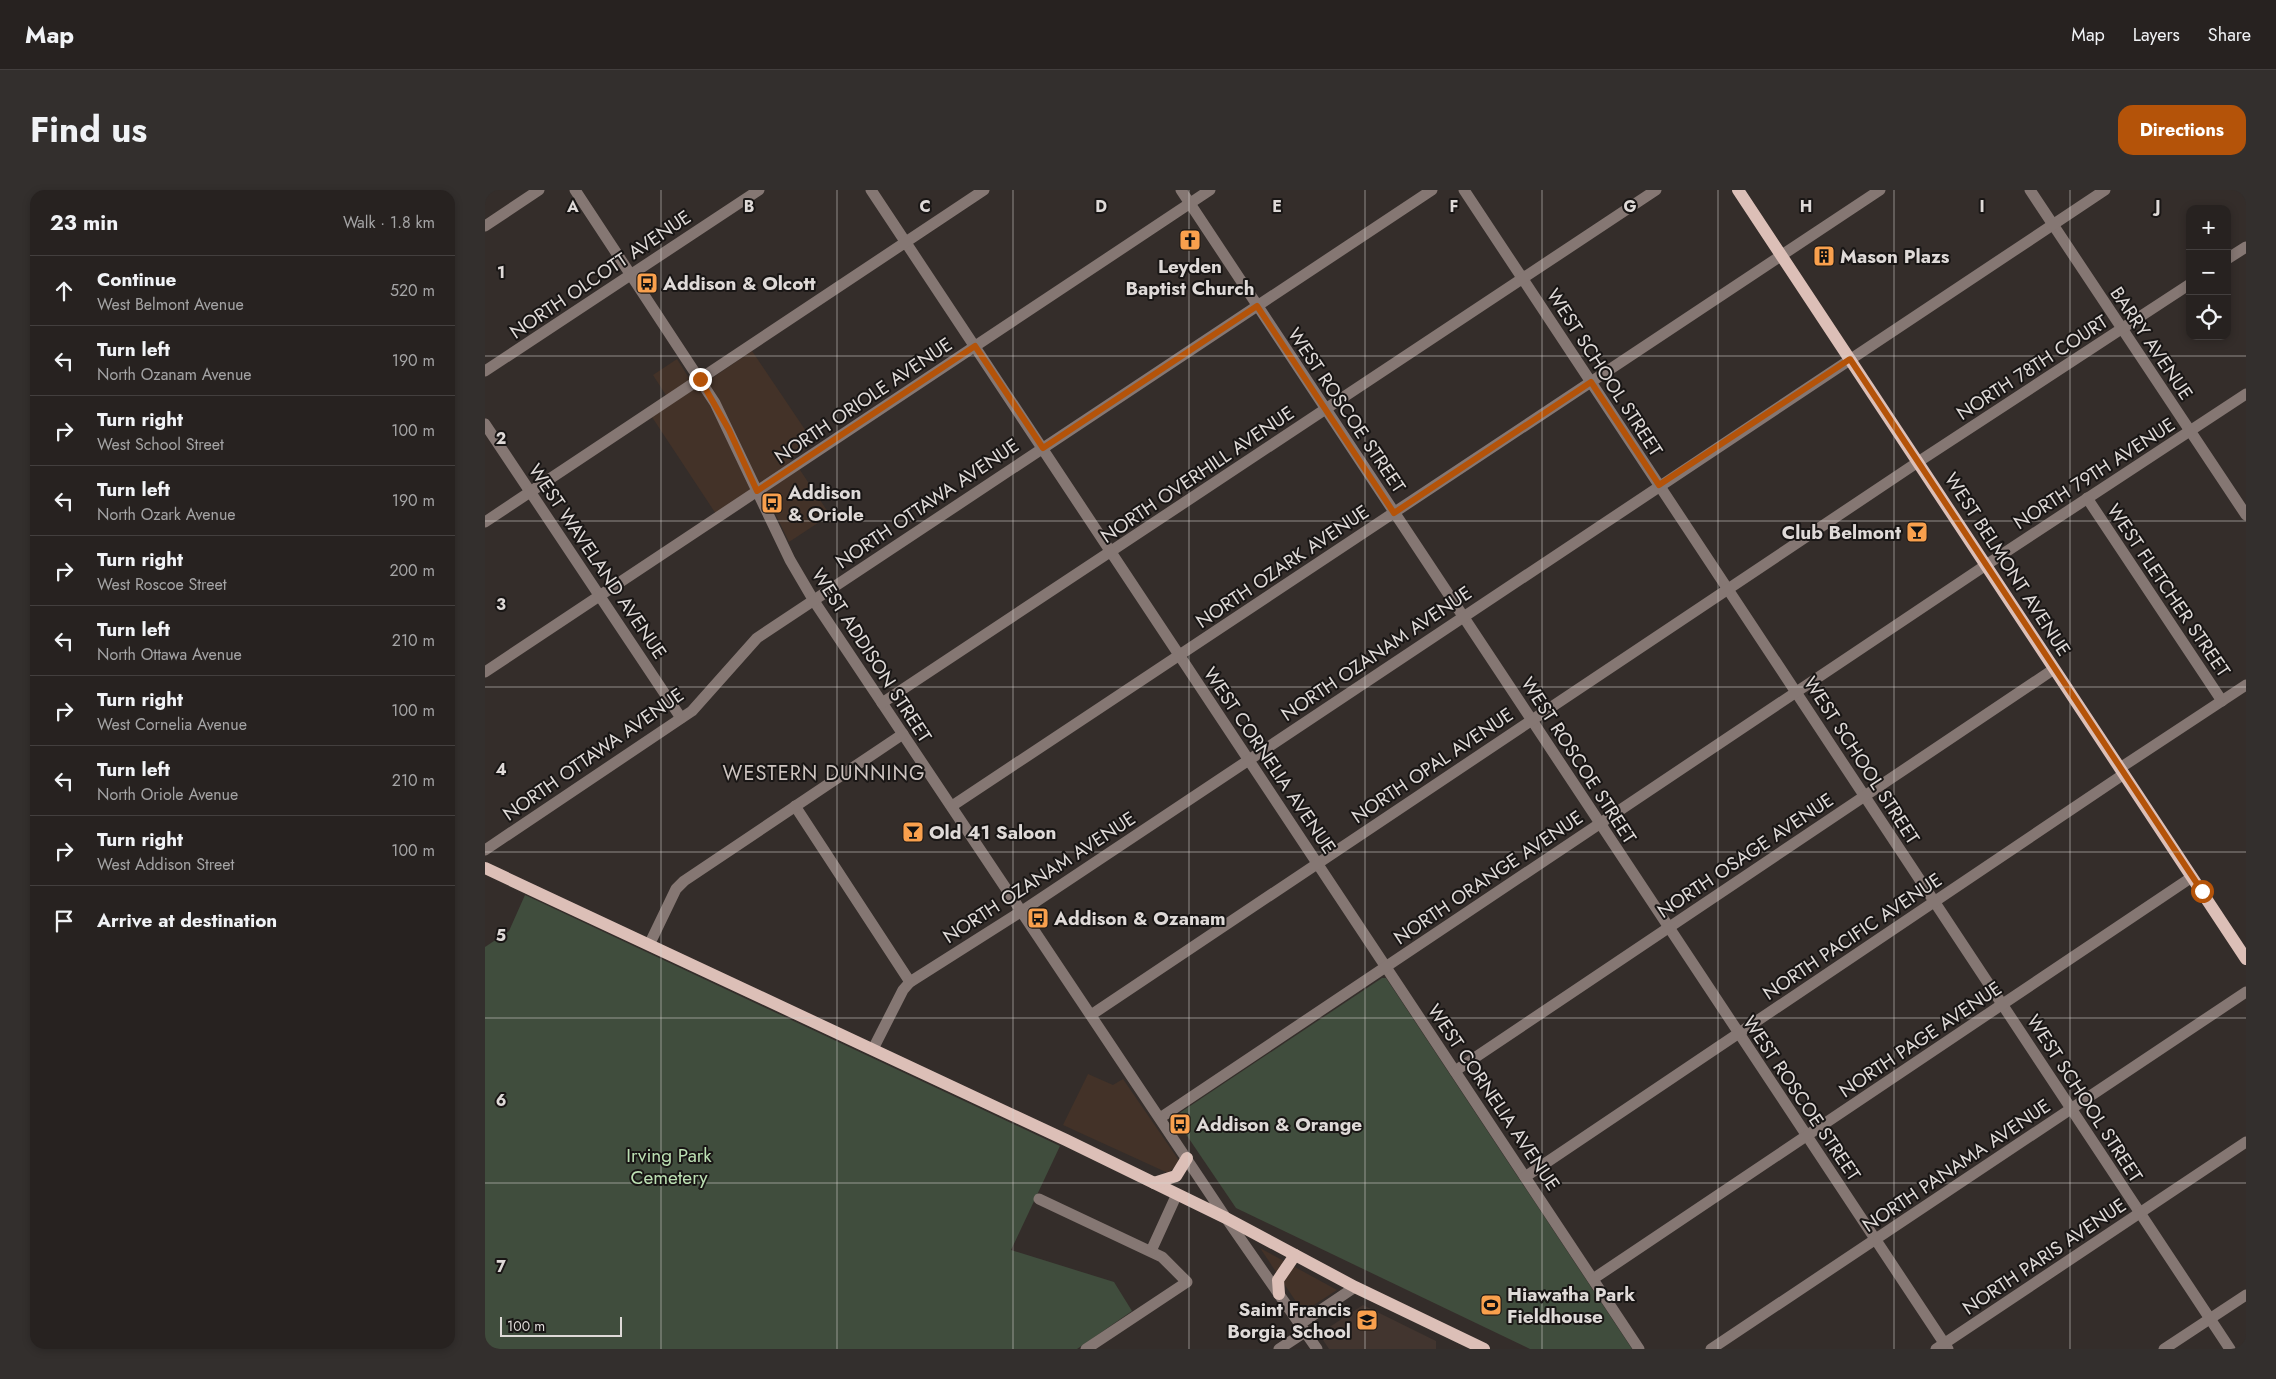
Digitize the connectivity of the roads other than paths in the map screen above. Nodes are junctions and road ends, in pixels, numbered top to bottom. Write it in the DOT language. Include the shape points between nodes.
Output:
graph roads {
  1 [pos="539,190"];
  2 [pos="575,190"];
  3 [pos="759,190"];
  4 [pos="871,190"];
  5 [pos="985,190"];
  6 [pos="1181,190"];
  7 [pos="1210,190"];
  8 [pos="1431,190"];
  9 [pos="1464,190"];
  10 [pos="1656,190"];
  11 [pos="1738,190"];
  12 [pos="1879,190"];
  13 [pos="2030,190"];
  14 [pos="2105,190"];
  15 [pos="1190,203"];
  16 [pos="2053,225"];
  17 [pos="485,226"];
  18 [pos="906,242"];
  19 [pos="2246,247"];
  20 [pos="1781,256"];
  21 [pos="2231,256"];
  22 [pos="631,275"];
  23 [pos="1523,279"];
  24 [pos="2186,287"];
  25 [pos="1257,306"];
  26 [pos="2122,328"];
  27 [pos="975,346"];
  28 [pos="1850,359"];
  29 [pos="485,372"];
  30 [pos="700,379"];
  31 [pos="1591,382"];
  32 [pos="2246,394"];
  33 [pos="1326,409"];
  34 [pos="485,424"];
  35 [pos="2190,431"];
  36 [pos="1043,448"];
  37 [pos="1917,462"];
  38 [pos="1659,485"];
  39 [pos="757,491"];
  40 [pos="530,492"];
  41 [pos="2087,498"];
  42 [pos="1394,513"];
  43 [pos="2246,515"];
  44 [pos="485,522"];
  45 [pos="1111,552"];
  46 [pos="1986,565"];
  47 [pos="1728,589"];
  48 [pos="600,596"];
  49 [pos="814,601"];
  50 [pos="1463,616"];
  51 [pos="1180,655"];
  52 [pos="2054,669"];
  53 [pos="485,672"];
  54 [pos="2246,685"];
  55 [pos="1796,692"];
  56 [pos="2222,701"];
  57 [pos="882,703"];
  58 [pos="681,718"];
  59 [pos="1531,720"];
  60 [pos="903,734"];
  61 [pos="1248,759"];
  62 [pos="2122,771"];
  63 [pos="1864,795"];
  64 [pos="795,806"];
  65 [pos="951,806"];
  66 [pos="1600,823"];
  67 [pos="485,850"];
  68 [pos="1317,863"];
  69 [pos="485,868"];
  70 [pos="2192,877"];
  71 [pos="1935,902"];
  72 [pos="1021,911"];
  73 [pos="1669,927"];
  74 [pos="650,943"];
  75 [pos="2246,959"];
  76 [pos="1386,966"];
  77 [pos="910,982"];
  78 [pos="2246,992"];
  79 [pos="2003,1004"];
  80 [pos="1091,1014"];
  81 [pos="1739,1034"];
  82 [pos="873,1049"];
  83 [pos="1455,1071"];
  84 [pos="2071,1109"];
  85 [pos="1160,1118"];
  86 [pos="1807,1136"];
  87 [pos="2246,1142"];
  88 [pos="1187,1158"];
  89 [pos="1525,1177"];
  90 [pos="1154,1183"];
  91 [pos="1177,1194"];
  92 [pos="1039,1199"];
  93 [pos="2140,1213"];
  94 [pos="1226,1218"];
  95 [pos="1875,1239"];
  96 [pos="1151,1251"];
  97 [pos="1295,1255"];
  98 [pos="1593,1279"];
  99 [pos="1355,1287"];
  100 [pos="1279,1294"];
  101 [pos="2246,1295"];
  102 [pos="2210,1319"];
  103 [pos="1302,1328"];
  104 [pos="1943,1347"];
  105 [pos="1086,1349"];
  106 [pos="1279,1349"];
  107 [pos="1317,1349"];
  108 [pos="1484,1349"];
  109 [pos="1639,1349"];
  110 [pos="1711,1349"];
  111 [pos="2165,1349"];
  112 [pos="2230,1349"];
  1 -- 17 [label="street"];
  2 -- 22 [label="street, WEST ADDISON STREET"];
  3 -- 22 [label="street, NORTH OLCOTT AVENUE"];
  4 -- 18 [label="street, WEST CORNELIA AVENUE"];
  5 -- 18 [label="street"];
  6 -- 15 [label="street, WEST ROSCOE STREET"];
  7 -- 15 [label="street, NORTH ORIOLE AVENUE"];
  8 -- 25 [label="street, NORTH OTTAWA AVENUE"];
  9 -- 23 [label="street, WEST SCHOOL STREET"];
  10 -- 23 [label="street, NORTH OVERHILL AVENUE"];
  11 -- 20 [label="main road, WEST BELMONT AVENUE"];
  12 -- 20 [label="street, NORTH OZARK AVENUE"];
  13 -- 16 [label="street, BARRY AVENUE"];
  14 -- 16 [label="street, NORTH OZANAM AVENUE"];
  15 -- 25 [label="street, WEST ROSCOE STREET"];
  15 -- 27 [label="street, NORTH ORIOLE AVENUE"];
  16 -- 26 [label="street, BARRY AVENUE"];
  16 -- 28 [label="street, NORTH OZANAM AVENUE"];
  18 -- 27 [label="street, WEST CORNELIA AVENUE"];
  18 -- 30 [label="street"];
  19 -- 21 [label="street"];
  20 -- 28 [label="main road, WEST BELMONT AVENUE"];
  20 -- 31 [label="street, NORTH OZARK AVENUE"];
  22 -- 29 [label="street, NORTH OLCOTT AVENUE"];
  22 -- 30 [label="street, WEST ADDISON STREET"];
  23 -- 31 [label="street, WEST SCHOOL STREET"];
  23 -- 33 [label="street, NORTH OVERHILL AVENUE"];
  24 -- 26 [label="street, NORTH 78TH COURT"];
  25 -- 33 [label="street, WEST ROSCOE STREET"];
  25 -- 36 [label="street, NORTH OTTAWA AVENUE"];
  26 -- 35 [label="street, BARRY AVENUE"];
  26 -- 37 [label="street, NORTH 78TH COURT"];
  27 -- 36 [label="street, WEST CORNELIA AVENUE"];
  27 -- 39 [label="street, NORTH ORIOLE AVENUE"];
  28 -- 37 [label="main road, WEST BELMONT AVENUE"];
  28 -- 38 [label="street, NORTH OZANAM AVENUE"];
  30 -- 39 [label="street, WEST ADDISON STREET" via="729,430"];
  30 -- 40 [label="street"];
  31 -- 38 [label="street, WEST SCHOOL STREET"];
  31 -- 42 [label="street, NORTH OZARK AVENUE"];
  32 -- 35 [label="street, NORTH 79TH AVENUE"];
  33 -- 42 [label="street, WEST ROSCOE STREET"];
  33 -- 45 [label="street, NORTH OVERHILL AVENUE"];
  34 -- 40 [label="street, WEST WAVELAND AVENUE"];
  35 -- 41 [label="street, NORTH 79TH AVENUE"];
  35 -- 43 [label="street, BARRY AVENUE"];
  36 -- 45 [label="street, WEST CORNELIA AVENUE"];
  36 -- 49 [label="street, NORTH OTTAWA AVENUE"];
  37 -- 46 [label="main road, WEST BELMONT AVENUE"];
  37 -- 47 [label="street, NORTH OPAL AVENUE"];
  38 -- 47 [label="street, WEST SCHOOL STREET"];
  38 -- 50 [label="street, NORTH OZANAM AVENUE"];
  39 -- 48 [label="street, NORTH ORIOLE AVENUE"];
  39 -- 49 [label="street, WEST ADDISON STREET"];
  40 -- 44 [label="street"];
  40 -- 48 [label="street, WEST WAVELAND AVENUE"];
  41 -- 46 [label="street, NORTH 79TH AVENUE"];
  41 -- 56 [label="street, WEST FLETCHER STREET"];
  42 -- 50 [label="street, WEST ROSCOE STREET"];
  42 -- 51 [label="street, NORTH OZARK AVENUE"];
  45 -- 51 [label="street, WEST CORNELIA AVENUE"];
  45 -- 57 [label="street, NORTH OVERHILL AVENUE"];
  46 -- 52 [label="main road, WEST BELMONT AVENUE"];
  46 -- 55 [label="street, NORTH ORANGE AVENUE"];
  47 -- 55 [label="street, WEST SCHOOL STREET"];
  47 -- 59 [label="street, NORTH OPAL AVENUE"];
  48 -- 53 [label="street, NORTH ORIOLE AVENUE"];
  48 -- 58 [label="street, WEST WAVELAND AVENUE"];
  49 -- 57 [label="street, WEST ADDISON STREET"];
  49 -- 58 [label="street, NORTH OTTAWA AVENUE" via="757,638 692,711"];
  50 -- 59 [label="street, WEST ROSCOE STREET"];
  50 -- 61 [label="street, NORTH OZANAM AVENUE"];
  51 -- 61 [label="street, WEST CORNELIA AVENUE"];
  51 -- 65 [label="street, NORTH OZARK AVENUE"];
  52 -- 62 [label="main road, WEST BELMONT AVENUE"];
  52 -- 63 [label="street, NORTH OSAGE AVENUE"];
  54 -- 56 [label="street, NORTH PACIFIC AVENUE"];
  55 -- 63 [label="street, WEST SCHOOL STREET"];
  55 -- 66 [label="street, NORTH ORANGE AVENUE"];
  56 -- 62 [label="street, NORTH PACIFIC AVENUE"];
  57 -- 60 [label="street, WEST ADDISON STREET"];
  58 -- 67 [label="street, NORTH OTTAWA AVENUE"];
  59 -- 66 [label="street, WEST ROSCOE STREET"];
  59 -- 68 [label="street, NORTH OPAL AVENUE"];
  60 -- 64 [label="street"];
  60 -- 65 [label="street, WEST ADDISON STREET"];
  61 -- 68 [label="street, WEST CORNELIA AVENUE"];
  61 -- 72 [label="street, NORTH OZANAM AVENUE"];
  62 -- 70 [label="main road, WEST BELMONT AVENUE"];
  62 -- 71 [label="street, NORTH PACIFIC AVENUE"];
  63 -- 71 [label="street, WEST SCHOOL STREET"];
  63 -- 73 [label="street, NORTH OSAGE AVENUE"];
  64 -- 74 [label="street" via="675,889"];
  64 -- 77 [label="street"];
  65 -- 72 [label="street, WEST ADDISON STREET"];
  66 -- 73 [label="street, WEST ROSCOE STREET"];
  66 -- 76 [label="street, NORTH ORANGE AVENUE"];
  68 -- 76 [label="street, WEST CORNELIA AVENUE"];
  68 -- 80 [label="street, NORTH OPAL AVENUE"];
  69 -- 74 [label="main road"];
  70 -- 75 [label="main road, WEST BELMONT AVENUE"];
  70 -- 79 [label="street, NORTH PAGE AVENUE"];
  71 -- 79 [label="street, WEST SCHOOL STREET"];
  71 -- 81 [label="street, NORTH PACIFIC AVENUE"];
  72 -- 77 [label="street, NORTH OZANAM AVENUE"];
  72 -- 80 [label="street, WEST ADDISON STREET"];
  73 -- 81 [label="street, WEST ROSCOE STREET"];
  73 -- 83 [label="street, NORTH OSAGE AVENUE"];
  74 -- 82 [label="main road"];
  76 -- 83 [label="street, WEST CORNELIA AVENUE"];
  76 -- 85 [label="street, NORTH ORANGE AVENUE"];
  77 -- 82 [label="street, NORTH OZANAM AVENUE"];
  78 -- 84 [label="street, NORTH PANAMA AVENUE"];
  79 -- 84 [label="street, WEST SCHOOL STREET"];
  79 -- 86 [label="street, NORTH PAGE AVENUE"];
  80 -- 85 [label="street, WEST ADDISON STREET"];
  81 -- 86 [label="street, WEST ROSCOE STREET"];
  81 -- 89 [label="street, NORTH PACIFIC AVENUE"];
  82 -- 90 [label="main road"];
  83 -- 89 [label="street, WEST CORNELIA AVENUE"];
  84 -- 93 [label="street, WEST SCHOOL STREET"];
  84 -- 95 [label="street, NORTH PANAMA AVENUE"];
  85 -- 88 [label="street, WEST ADDISON STREET"];
  86 -- 95 [label="street, WEST ROSCOE STREET"];
  86 -- 98 [label="street, NORTH PAGE AVENUE"];
  87 -- 93 [label="street, NORTH PARIS AVENUE"];
  88 -- 90 [label="main road" via="1176,1176"];
  88 -- 94 [label="street, WEST ADDISON STREET"];
  89 -- 98 [label="street, WEST CORNELIA AVENUE"];
  90 -- 91 [label="main road"];
  91 -- 94 [label="main road"];
  91 -- 96 [label="street"];
  92 -- 96 [label="street"];
  93 -- 102 [label="street, WEST SCHOOL STREET"];
  93 -- 104 [label="street, NORTH PARIS AVENUE"];
  94 -- 97 [label="main road"];
  94 -- 100 [label="street, WEST ADDISON STREET"];
  95 -- 104 [label="street, WEST ROSCOE STREET"];
  95 -- 110 [label="street, NORTH PANAMA AVENUE"];
  96 -- 105 [label="street" via="1162,1257 1187,1282"];
  97 -- 99 [label="main road"];
  97 -- 100 [label="main road" via="1278,1280"];
  98 -- 109 [label="street, WEST CORNELIA AVENUE"];
  99 -- 103 [label="street"];
  99 -- 108 [label="main road"];
  100 -- 103 [label="street, WEST ADDISON STREET"];
  101 -- 102 [label="street"];
  102 -- 111 [label="street"];
  102 -- 112 [label="street, WEST SCHOOL STREET"];
  103 -- 106 [label="street"];
  103 -- 107 [label="street, WEST ADDISON STREET"];
}
